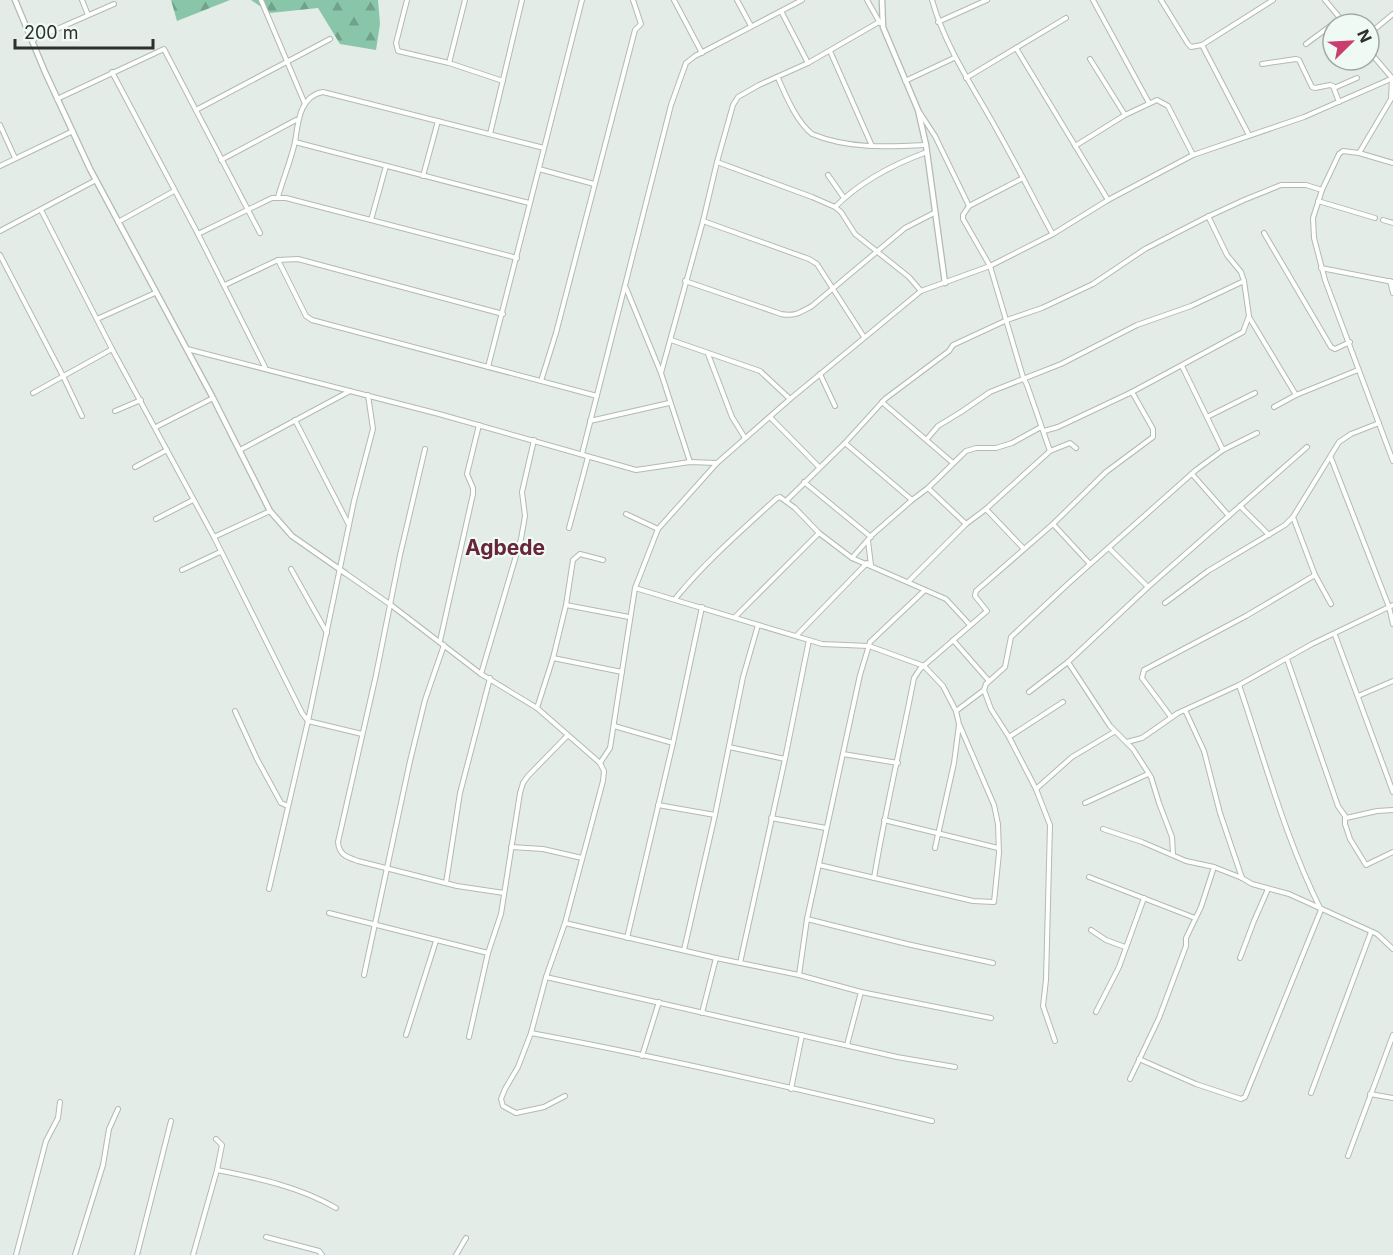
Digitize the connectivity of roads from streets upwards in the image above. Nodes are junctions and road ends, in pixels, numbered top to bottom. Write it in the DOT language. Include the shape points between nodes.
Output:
graph roads {
  1 [pos="15,0"];
  2 [pos="82,0"];
  3 [pos="261,0"];
  4 [pos="407,0"];
  5 [pos="465,0"];
  6 [pos="522,0"];
  7 [pos="582,0"];
  8 [pos="633,0"];
  9 [pos="674,0"];
  10 [pos="737,0"];
  11 [pos="801,0"];
  12 [pos="867,0"];
  13 [pos="882,0"];
  14 [pos="932,0"];
  15 [pos="987,0"];
  16 [pos="1093,0"];
  17 [pos="1162,0"];
  18 [pos="1274,0"];
  19 [pos="1325,0"];
  20 [pos="114,4"];
  21 [pos="781,11"];
  22 [pos="1335,12"];
  23 [pos="1393,14"];
  24 [pos="88,15"];
  25 [pos="1066,18"];
  26 [pos="938,21"];
  27 [pos="879,22"];
  28 [pos="1381,24"];
  29 [pos="751,26"];
  30 [pos="884,27"];
  31 [pos="1321,33"];
  32 [pos="330,39"];
  33 [pos="32,40"];
  34 [pos="1306,44"];
  35 [pos="1202,45"];
  36 [pos="1016,48"];
  37 [pos="830,51"];
  38 [pos="702,53"];
  39 [pos="954,58"];
  40 [pos="1090,59"];
  41 [pos="286,62"];
  42 [pos="449,63"];
  43 [pos="808,63"];
  44 [pos="1262,64"];
  45 [pos="1381,65"];
  46 [pos="112,72"];
  47 [pos="778,78"];
  48 [pos="966,78"];
  49 [pos="1357,78"];
  50 [pos="1392,78"];
  51 [pos="503,81"];
  52 [pos="905,81"];
  53 [pos="1334,88"];
  54 [pos="57,99"];
  55 [pos="1339,102"];
  56 [pos="1149,103"];
  57 [pos="305,104"];
  58 [pos="196,110"];
  59 [pos="918,110"];
  60 [pos="1125,115"];
  61 [pos="297,120"];
  62 [pos="438,121"];
  63 [pos="0,125"];
  64 [pos="73,131"];
  65 [pos="490,134"];
  66 [pos="1249,135"];
  67 [pos="295,142"];
  68 [pos="926,144"];
  69 [pos="873,146"];
  70 [pos="1075,146"];
  71 [pos="544,148"];
  72 [pos="927,152"];
  73 [pos="1359,153"];
  74 [pos="1193,155"];
  75 [pos="15,158"];
  76 [pos="221,160"];
  77 [pos="717,162"];
  78 [pos="1393,163"];
  79 [pos="0,166"];
  80 [pos="386,166"];
  81 [pos="538,169"];
  82 [pos="828,175"];
  83 [pos="423,176"];
  84 [pos="1023,178"];
  85 [pos="96,180"];
  86 [pos="594,184"];
  87 [pos="1322,190"];
  88 [pos="174,191"];
  89 [pos="278,197"];
  90 [pos="844,198"];
  91 [pos="1108,200"];
  92 [pos="1318,201"];
  93 [pos="529,203"];
  94 [pos="969,206"];
  95 [pos="835,207"];
  96 [pos="248,209"];
  97 [pos="41,210"];
  98 [pos="934,213"];
  99 [pos="1208,216"];
  100 [pos="1375,218"];
  101 [pos="371,220"];
  102 [pos="1383,220"];
  103 [pos="703,221"];
  104 [pos="118,222"];
  105 [pos="1393,223"];
  106 [pos="0,231"];
  107 [pos="260,233"];
  108 [pos="1264,233"];
  109 [pos="198,234"];
  110 [pos="1053,234"];
  111 [pos="877,251"];
  112 [pos="0,255"];
  113 [pos="517,258"];
  114 [pos="278,260"];
  115 [pos="990,266"];
  116 [pos="1321,268"];
  117 [pos="685,281"];
  118 [pos="1244,281"];
  119 [pos="1392,281"];
  120 [pos="945,283"];
  121 [pos="225,285"];
  122 [pos="626,287"];
  123 [pos="832,289"];
  124 [pos="921,291"];
  125 [pos="155,293"];
  126 [pos="1393,293"];
  127 [pos="503,314"];
  128 [pos="1249,316"];
  129 [pos="97,319"];
  130 [pos="1007,320"];
  131 [pos="864,336"];
  132 [pos="671,340"];
  133 [pos="1350,342"];
  134 [pos="187,349"];
  135 [pos="112,350"];
  136 [pos="708,353"];
  137 [pos="1182,366"];
  138 [pos="488,367"];
  139 [pos="266,368"];
  140 [pos="1358,369"];
  141 [pos="661,373"];
  142 [pos="820,374"];
  143 [pos="63,376"];
  144 [pos="1023,378"];
  145 [pos="542,381"];
  146 [pos="350,390"];
  147 [pos="1132,392"];
  148 [pos="33,393"];
  149 [pos="1255,393"];
  150 [pos="368,395"];
  151 [pos="1296,395"];
  152 [pos="597,396"];
  153 [pos="213,398"];
  154 [pos="790,399"];
  155 [pos="141,400"];
  156 [pos="882,402"];
  157 [pos="669,403"];
  158 [pos="835,406"];
  159 [pos="1274,407"];
  160 [pos="115,411"];
  161 [pos="82,416"];
  162 [pos="770,417"];
  163 [pos="1207,417"];
  164 [pos="296,420"];
  165 [pos="590,421"];
  166 [pos="1379,423"];
  167 [pos="479,425"];
  168 [pos="156,427"];
  169 [pos="1042,429"];
  170 [pos="1257,433"];
  171 [pos="745,438"];
  172 [pos="927,439"];
  173 [pos="534,440"];
  174 [pos="845,443"];
  175 [pos="1307,447"];
  176 [pos="1076,448"];
  177 [pos="425,449"];
  178 [pos="167,450"];
  179 [pos="240,450"];
  180 [pos="1223,450"];
  181 [pos="1050,451"];
  182 [pos="582,454"];
  183 [pos="588,456"];
  184 [pos="1331,457"];
  185 [pos="1393,461"];
  186 [pos="690,462"];
  187 [pos="717,463"];
  188 [pos="952,463"];
  189 [pos="135,466"];
  190 [pos="819,467"];
  191 [pos="1192,474"];
  192 [pos="804,482"];
  193 [pos="928,488"];
  194 [pos="193,500"];
  195 [pos="912,500"];
  196 [pos="786,501"];
  197 [pos="1240,506"];
  198 [pos="986,509"];
  199 [pos="270,511"];
  200 [pos="626,514"];
  201 [pos="1229,516"];
  202 [pos="1293,517"];
  203 [pos="156,519"];
  204 [pos="966,524"];
  205 [pos="1053,524"];
  206 [pos="349,526"];
  207 [pos="568,528"];
  208 [pos="658,529"];
  209 [pos="819,532"];
  210 [pos="1269,535"];
  211 [pos="213,537"];
  212 [pos="869,539"];
  213 [pos="1023,548"];
  214 [pos="1109,548"];
  215 [pos="220,552"];
  216 [pos="852,558"];
  217 [pos="603,561"];
  218 [pos="869,564"];
  219 [pos="1090,564"];
  220 [pos="291,568"];
  221 [pos="182,570"];
  222 [pos="343,571"];
  223 [pos="1315,575"];
  224 [pos="908,582"];
  225 [pos="1148,587"];
  226 [pos="635,588"];
  227 [pos="926,590"];
  228 [pos="675,599"];
  229 [pos="1165,603"];
  230 [pos="1331,604"];
  231 [pos="391,605"];
  232 [pos="566,605"];
  233 [pos="1391,606"];
  234 [pos="702,608"];
  235 [pos="629,617"];
  236 [pos="735,617"];
  237 [pos="1393,624"];
  238 [pos="758,625"];
  239 [pos="970,625"];
  240 [pos="327,633"];
  241 [pos="1334,634"];
  242 [pos="797,635"];
  243 [pos="809,640"];
  244 [pos="953,640"];
  245 [pos="440,641"];
  246 [pos="444,645"];
  247 [pos="869,646"];
  248 [pos="553,657"];
  249 [pos="1287,659"];
  250 [pos="1068,662"];
  251 [pos="924,666"];
  252 [pos="622,672"];
  253 [pos="482,674"];
  254 [pos="490,678"];
  255 [pos="989,681"];
  256 [pos="1393,681"];
  257 [pos="1239,685"];
  258 [pos="984,690"];
  259 [pos="1029,692"];
  260 [pos="1358,696"];
  261 [pos="1064,702"];
  262 [pos="537,708"];
  263 [pos="1185,710"];
  264 [pos="235,711"];
  265 [pos="956,711"];
  266 [pos="1171,717"];
  267 [pos="308,721"];
  268 [pos="959,724"];
  269 [pos="614,726"];
  270 [pos="1114,732"];
  271 [pos="362,734"];
  272 [pos="567,736"];
  273 [pos="1009,738"];
  274 [pos="1127,742"];
  275 [pos="673,743"];
  276 [pos="729,747"];
  277 [pos="843,754"];
  278 [pos="785,759"];
  279 [pos="600,763"];
  280 [pos="898,763"];
  281 [pos="1148,774"];
  282 [pos="1036,789"];
  283 [pos="1393,792"];
  284 [pos="1085,803"];
  285 [pos="658,805"];
  286 [pos="288,806"];
  287 [pos="1393,810"];
  288 [pos="714,815"];
  289 [pos="771,818"];
  290 [pos="1346,818"];
  291 [pos="884,820"];
  292 [pos="826,828"];
  293 [pos="1103,829"];
  294 [pos="938,833"];
  295 [pos="511,847"];
  296 [pos="935,848"];
  297 [pos="998,848"];
  298 [pos="1393,852"];
  299 [pos="1173,855"];
  300 [pos="582,858"];
  301 [pos="819,865"];
  302 [pos="1214,867"];
  303 [pos="388,868"];
  304 [pos="1089,877"];
  305 [pos="874,878"];
  306 [pos="1242,878"];
  307 [pos="446,883"];
  308 [pos="269,889"];
  309 [pos="1268,890"];
  310 [pos="504,893"];
  311 [pos="1144,898"];
  312 [pos="1321,910"];
  313 [pos="329,913"];
  314 [pos="1195,918"];
  315 [pos="807,919"];
  316 [pos="565,923"];
  317 [pos="376,925"];
  318 [pos="1091,930"];
  319 [pos="1371,932"];
  320 [pos="627,938"];
  321 [pos="436,941"];
  322 [pos="1125,947"];
  323 [pos="1393,949"];
  324 [pos="684,950"];
  325 [pos="488,953"];
  326 [pos="716,958"];
  327 [pos="1240,958"];
  328 [pos="740,963"];
  329 [pos="993,963"];
  330 [pos="364,975"];
  331 [pos="799,975"];
  332 [pos="546,977"];
  333 [pos="861,992"];
  334 [pos="658,1002"];
  335 [pos="1096,1012"];
  336 [pos="702,1013"];
  337 [pos="991,1018"];
  338 [pos="531,1033"];
  339 [pos="406,1035"];
  340 [pos="802,1035"];
  341 [pos="1393,1035"];
  342 [pos="469,1037"];
  343 [pos="1055,1041"];
  344 [pos="847,1045"];
  345 [pos="1393,1052"];
  346 [pos="642,1056"];
  347 [pos="1385,1057"];
  348 [pos="1139,1059"];
  349 [pos="955,1067"];
  350 [pos="1130,1079"];
  351 [pos="791,1089"];
  352 [pos="1311,1093"];
  353 [pos="1370,1094"];
  354 [pos="565,1096"];
  355 [pos="1393,1098"];
  356 [pos="60,1102"];
  357 [pos="117,1110"];
  358 [pos="171,1121"];
  359 [pos="932,1121"];
  360 [pos="216,1139"];
  361 [pos="1348,1156"];
  362 [pos="217,1170"];
  363 [pos="336,1208"];
  364 [pos="266,1237"];
  365 [pos="466,1238"];
  366 [pos="16,1255"];
  367 [pos="75,1255"];
  368 [pos="136,1255"];
  369 [pos="193,1255"];
  370 [pos="322,1255"];
  371 [pos="456,1255"];
  1 -- 33 [label="street"];
  2 -- 24 [label="street"];
  3 -- 41 [label="street"];
  4 -- 42 [label="street" via="397,49"];
  5 -- 42 [label="street"];
  6 -- 51 [label="street"];
  7 -- 71 [label="street"];
  8 -- 86 [label="street" via="641,24 635,30"];
  9 -- 38 [label="street"];
  10 -- 29 [label="street"];
  11 -- 21 [label="street"];
  12 -- 27 [label="street"];
  13 -- 30 [label="street"];
  14 -- 26 [label="street"];
  15 -- 26 [label="street"];
  16 -- 56 [label="street"];
  17 -- 35 [label="street" via="1188,44"];
  18 -- 35 [label="street"];
  19 -- 22 [label="street"];
  20 -- 24 [label="street"];
  21 -- 29 [label="street"];
  21 -- 43 [label="street"];
  23 -- 28 [label="street"];
  24 -- 33 [label="street"];
  25 -- 36 [label="street"];
  26 -- 39 [label="street"];
  27 -- 30 [label="street"];
  27 -- 37 [label="street"];
  29 -- 38 [label="street"];
  30 -- 52 [label="street"];
  31 -- 34 [label="street"];
  32 -- 41 [label="street"];
  33 -- 54 [label="street"];
  35 -- 66 [label="street"];
  36 -- 48 [label="street"];
  36 -- 70 [label="street"];
  37 -- 43 [label="street"];
  37 -- 69 [label="street"];
  38 -- 122 [label="street" via="686,63 671,105"];
  39 -- 48 [label="street"];
  39 -- 52 [label="street"];
  40 -- 60 [label="street"];
  41 -- 57 [label="street"];
  41 -- 58 [label="street"];
  42 -- 51 [label="street"];
  43 -- 47 [label="street"];
  44 -- 53 [label="street" via="1299,60 1312,87"];
  45 -- 50 [label="street"];
  46 -- 54 [label="street"];
  46 -- 58 [label="street" via="164,49"];
  46 -- 88 [label="street"];
  47 -- 69 [label="street" via="812,134 850,145"];
  47 -- 77 [label="street" via="735,100"];
  48 -- 84 [label="street"];
  49 -- 53 [label="street"];
  50 -- 55 [label="street"];
  50 -- 73 [label="street" via="1391,99"];
  51 -- 65 [label="street"];
  52 -- 59 [label="street"];
  53 -- 55 [label="street"];
  54 -- 64 [label="street"];
  55 -- 66 [label="street"];
  56 -- 60 [label="street"];
  56 -- 74 [label="street" via="1157,100 1168,106"];
  57 -- 61 [label="street"];
  57 -- 62 [label="street" via="316,93 323,92"];
  58 -- 76 [label="street"];
  59 -- 68 [label="street"];
  59 -- 94 [label="street" via="936,136"];
  60 -- 70 [label="street"];
  61 -- 67 [label="street"];
  61 -- 76 [label="street"];
  62 -- 65 [label="street"];
  62 -- 83 [label="street"];
  63 -- 75 [label="street"];
  64 -- 75 [label="street"];
  64 -- 85 [label="street"];
  65 -- 71 [label="street"];
  66 -- 74 [label="street"];
  67 -- 80 [label="street"];
  67 -- 89 [label="street"];
  68 -- 69 [label="street"];
  68 -- 72 [label="street"];
  70 -- 91 [label="street"];
  71 -- 81 [label="street"];
  72 -- 90 [label="street" via="902,161"];
  72 -- 98 [label="street"];
  73 -- 78 [label="street"];
  73 -- 87 [label="street" via="1339,154"];
  74 -- 91 [label="street"];
  75 -- 79 [label="street"];
  76 -- 96 [label="street"];
  77 -- 95 [label="street"];
  77 -- 103 [label="street"];
  80 -- 83 [label="street"];
  80 -- 101 [label="street"];
  81 -- 86 [label="street"];
  81 -- 93 [label="street"];
  82 -- 90 [label="street"];
  83 -- 93 [label="street"];
  84 -- 94 [label="street"];
  84 -- 110 [label="street"];
  85 -- 97 [label="street"];
  85 -- 104 [label="street"];
  86 -- 145 [label="street"];
  87 -- 92 [label="street"];
  87 -- 99 [label="street" via="1306,185 1281,185"];
  88 -- 104 [label="street"];
  88 -- 109 [label="street"];
  89 -- 96 [label="street"];
  89 -- 101 [label="street"];
  90 -- 95 [label="street"];
  91 -- 110 [label="street"];
  92 -- 100 [label="street"];
  92 -- 116 [label="street" via="1313,228"];
  93 -- 113 [label="street"];
  94 -- 115 [label="street" via="963,219"];
  95 -- 111 [label="street" via="855,234"];
  96 -- 107 [label="street"];
  96 -- 109 [label="street"];
  97 -- 106 [label="street"];
  97 -- 129 [label="street"];
  98 -- 111 [label="street" via="906,228"];
  98 -- 120 [label="street"];
  99 -- 118 [label="street"];
  99 -- 130 [label="street" via="1145,249 1093,284"];
  101 -- 113 [label="street"];
  102 -- 105 [label="street"];
  103 -- 117 [label="street"];
  103 -- 123 [label="street" via="809,259 817,264"];
  104 -- 125 [label="street"];
  108 -- 133 [label="street" via="1332,347"];
  109 -- 121 [label="street"];
  110 -- 115 [label="street"];
  111 -- 123 [label="street"];
  111 -- 124 [label="street"];
  112 -- 143 [label="street"];
  113 -- 127 [label="street"];
  114 -- 121 [label="street"];
  114 -- 127 [label="street" via="298,259"];
  114 -- 138 [label="street" via="312,321"];
  115 -- 120 [label="street"];
  115 -- 130 [label="street"];
  116 -- 119 [label="street"];
  116 -- 133 [label="street"];
  117 -- 123 [label="street" via="791,316 812,306"];
  117 -- 132 [label="street"];
  118 -- 128 [label="street"];
  118 -- 144 [label="street"];
  119 -- 126 [label="street"];
  120 -- 124 [label="street"];
  121 -- 139 [label="street"];
  122 -- 141 [label="street"];
  122 -- 152 [label="street"];
  123 -- 131 [label="street"];
  124 -- 131 [label="street"];
  125 -- 129 [label="street"];
  125 -- 134 [label="street"];
  127 -- 138 [label="street"];
  128 -- 137 [label="street" via="1243,333"];
  128 -- 151 [label="street"];
  129 -- 135 [label="street"];
  130 -- 144 [label="street"];
  130 -- 156 [label="street" via="953,345"];
  131 -- 142 [label="street"];
  132 -- 136 [label="street"];
  132 -- 141 [label="street"];
  133 -- 140 [label="street"];
  134 -- 139 [label="street"];
  134 -- 153 [label="street"];
  135 -- 143 [label="street"];
  135 -- 155 [label="street"];
  136 -- 154 [label="street" via="760,371"];
  136 -- 171 [label="street" via="732,417"];
  137 -- 147 [label="street"];
  137 -- 163 [label="street"];
  138 -- 145 [label="street"];
  139 -- 146 [label="street"];
  140 -- 151 [label="street"];
  140 -- 166 [label="street"];
  141 -- 157 [label="street"];
  142 -- 154 [label="street"];
  142 -- 158 [label="street"];
  143 -- 148 [label="street"];
  143 -- 161 [label="street"];
  144 -- 169 [label="street"];
  144 -- 172 [label="street" via="980,398 938,426"];
  145 -- 152 [label="street"];
  146 -- 150 [label="street"];
  146 -- 164 [label="street"];
  147 -- 169 [label="street" via="1058,427"];
  147 -- 205 [label="street" via="1153,429 1153,437 1106,472"];
  149 -- 163 [label="street"];
  150 -- 167 [label="street"];
  150 -- 206 [label="street" via="373,429"];
  151 -- 159 [label="street"];
  152 -- 165 [label="street"];
  153 -- 168 [label="street"];
  153 -- 179 [label="street"];
  154 -- 162 [label="street"];
  155 -- 160 [label="street"];
  155 -- 168 [label="street"];
  156 -- 172 [label="street"];
  156 -- 174 [label="street"];
  157 -- 165 [label="street"];
  157 -- 186 [label="street"];
  162 -- 171 [label="street"];
  162 -- 190 [label="street"];
  163 -- 180 [label="street"];
  164 -- 179 [label="street"];
  164 -- 206 [label="street"];
  165 -- 182 [label="street"];
  166 -- 184 [label="street" via="1344,437"];
  166 -- 185 [label="street"];
  167 -- 173 [label="street"];
  167 -- 245 [label="street" via="467,474 473,494"];
  168 -- 178 [label="street"];
  169 -- 181 [label="street"];
  169 -- 188 [label="street" via="996,448 970,449"];
  170 -- 180 [label="street"];
  171 -- 187 [label="street"];
  172 -- 188 [label="street"];
  173 -- 182 [label="street"];
  173 -- 253 [label="street" via="522,492 525,516 521,539"];
  174 -- 190 [label="street"];
  174 -- 195 [label="street"];
  175 -- 197 [label="street"];
  176 -- 181 [label="street" via="1070,443"];
  177 -- 231 [label="street"];
  178 -- 189 [label="street"];
  178 -- 194 [label="street"];
  179 -- 199 [label="street"];
  180 -- 191 [label="street"];
  181 -- 198 [label="street"];
  182 -- 183 [label="street"];
  183 -- 186 [label="street" via="636,470"];
  183 -- 207 [label="street"];
  184 -- 202 [label="street"];
  184 -- 233 [label="street"];
  186 -- 187 [label="street"];
  187 -- 208 [label="street"];
  188 -- 193 [label="street"];
  190 -- 192 [label="street"];
  191 -- 201 [label="street"];
  191 -- 214 [label="street"];
  192 -- 196 [label="street"];
  192 -- 212 [label="street"];
  193 -- 195 [label="street"];
  193 -- 204 [label="street"];
  194 -- 203 [label="street"];
  194 -- 211 [label="street"];
  195 -- 212 [label="street"];
  196 -- 209 [label="street"];
  196 -- 228 [label="street" via="777,498"];
  197 -- 201 [label="street"];
  197 -- 210 [label="street"];
  198 -- 204 [label="street"];
  198 -- 213 [label="street"];
  199 -- 211 [label="street"];
  199 -- 222 [label="street" via="292,536"];
  200 -- 208 [label="street"];
  201 -- 225 [label="street"];
  202 -- 210 [label="street"];
  202 -- 223 [label="street"];
  204 -- 224 [label="street"];
  205 -- 213 [label="street"];
  205 -- 219 [label="street"];
  206 -- 222 [label="street"];
  208 -- 226 [label="street"];
  209 -- 216 [label="street"];
  209 -- 236 [label="street"];
  210 -- 229 [label="street" via="1208,571"];
  211 -- 215 [label="street"];
  212 -- 216 [label="street"];
  212 -- 218 [label="street"];
  213 -- 239 [label="street" via="975,593 987,611"];
  214 -- 219 [label="street"];
  214 -- 225 [label="street"];
  215 -- 221 [label="street"];
  215 -- 267 [label="street"];
  216 -- 218 [label="street"];
  217 -- 232 [label="street" via="580,554 575,557"];
  218 -- 224 [label="street"];
  218 -- 242 [label="street"];
  219 -- 255 [label="street" via="1011,637 1005,667"];
  220 -- 240 [label="street"];
  222 -- 231 [label="street"];
  222 -- 240 [label="street"];
  223 -- 230 [label="street"];
  223 -- 266 [label="street" via="1144,670 1142,678"];
  224 -- 227 [label="street"];
  225 -- 250 [label="street"];
  226 -- 228 [label="street"];
  226 -- 235 [label="street"];
  227 -- 239 [label="street" via="946,599"];
  227 -- 247 [label="street"];
  228 -- 234 [label="street"];
  231 -- 245 [label="street"];
  231 -- 271 [label="street"];
  232 -- 235 [label="street"];
  232 -- 248 [label="street"];
  233 -- 237 [label="street"];
  233 -- 241 [label="street"];
  234 -- 236 [label="street"];
  234 -- 275 [label="street"];
  235 -- 252 [label="street"];
  236 -- 238 [label="street"];
  238 -- 242 [label="street"];
  238 -- 276 [label="street"];
  239 -- 244 [label="street"];
  240 -- 267 [label="street"];
  241 -- 249 [label="street"];
  241 -- 260 [label="street"];
  242 -- 243 [label="street"];
  243 -- 247 [label="street"];
  243 -- 278 [label="street"];
  244 -- 251 [label="street"];
  244 -- 255 [label="street"];
  245 -- 246 [label="street"];
  246 -- 253 [label="street"];
  246 -- 303 [label="street" via="410,761"];
  247 -- 251 [label="street"];
  247 -- 277 [label="street"];
  248 -- 252 [label="street"];
  248 -- 262 [label="street"];
  249 -- 257 [label="street"];
  249 -- 290 [label="street" via="1338,806"];
  250 -- 259 [label="street"];
  250 -- 270 [label="street"];
  251 -- 265 [label="street" via="943,686"];
  251 -- 280 [label="street" via="914,678"];
  252 -- 269 [label="street"];
  253 -- 254 [label="street"];
  254 -- 262 [label="street"];
  254 -- 307 [label="street" via="460,793"];
  255 -- 258 [label="street"];
  256 -- 260 [label="street"];
  257 -- 263 [label="street"];
  257 -- 312 [label="street" via="1286,829"];
  258 -- 265 [label="street"];
  258 -- 273 [label="street"];
  260 -- 283 [label="street"];
  261 -- 273 [label="street"];
  262 -- 272 [label="street"];
  263 -- 266 [label="street"];
  263 -- 306 [label="street" via="1204,751"];
  264 -- 286 [label="street" via="262,770 281,803"];
  265 -- 268 [label="street"];
  266 -- 274 [label="street" via="1142,738"];
  267 -- 271 [label="street"];
  267 -- 286 [label="street"];
  268 -- 294 [label="street"];
  268 -- 297 [label="street" via="994,805"];
  269 -- 275 [label="street"];
  269 -- 279 [label="street" via="610,748"];
  270 -- 274 [label="street"];
  270 -- 282 [label="street" via="1072,758"];
  271 -- 303 [label="street" via="339,849 346,857"];
  272 -- 279 [label="street"];
  272 -- 295 [label="street" via="523,783"];
  273 -- 282 [label="street"];
  274 -- 281 [label="street"];
  275 -- 285 [label="street"];
  276 -- 278 [label="street"];
  276 -- 288 [label="street"];
  277 -- 280 [label="street"];
  277 -- 292 [label="street"];
  278 -- 289 [label="street"];
  279 -- 300 [label="street" via="603,781"];
  280 -- 291 [label="street"];
  281 -- 284 [label="street"];
  281 -- 299 [label="street" via="1172,837"];
  282 -- 343 [label="street" via="1050,825 1043,1006"];
  285 -- 288 [label="street"];
  285 -- 320 [label="street"];
  286 -- 308 [label="street"];
  287 -- 290 [label="street"];
  288 -- 324 [label="street"];
  289 -- 292 [label="street"];
  289 -- 328 [label="street"];
  290 -- 298 [label="street" via="1350,839 1366,865"];
  291 -- 294 [label="street"];
  291 -- 305 [label="street"];
  292 -- 301 [label="street"];
  293 -- 299 [label="street"];
  294 -- 296 [label="street"];
  294 -- 297 [label="street"];
  295 -- 300 [label="street"];
  295 -- 310 [label="street"];
  297 -- 305 [label="street" via="991,904"];
  299 -- 302 [label="street"];
  300 -- 316 [label="street"];
  301 -- 305 [label="street"];
  301 -- 315 [label="street"];
  302 -- 306 [label="street"];
  302 -- 314 [label="street"];
  303 -- 307 [label="street"];
  303 -- 317 [label="street"];
  304 -- 311 [label="street"];
  306 -- 309 [label="street"];
  307 -- 310 [label="street"];
  309 -- 312 [label="street" via="1288,894"];
  309 -- 327 [label="street"];
  310 -- 325 [label="street"];
  311 -- 314 [label="street"];
  311 -- 322 [label="street"];
  312 -- 319 [label="street"];
  312 -- 348 [label="street" via="1245,1097 1204,1087"];
  313 -- 317 [label="street"];
  314 -- 348 [label="street" via="1159,1018"];
  315 -- 329 [label="street"];
  315 -- 331 [label="street"];
  316 -- 320 [label="street"];
  316 -- 332 [label="street"];
  317 -- 321 [label="street"];
  317 -- 330 [label="street"];
  318 -- 322 [label="street"];
  319 -- 323 [label="street"];
  319 -- 352 [label="street"];
  320 -- 324 [label="street"];
  321 -- 325 [label="street"];
  321 -- 339 [label="street"];
  322 -- 335 [label="street"];
  324 -- 326 [label="street"];
  325 -- 342 [label="street"];
  326 -- 328 [label="street"];
  326 -- 336 [label="street"];
  328 -- 331 [label="street"];
  331 -- 333 [label="street"];
  332 -- 334 [label="street"];
  332 -- 338 [label="street"];
  333 -- 337 [label="street"];
  333 -- 344 [label="street"];
  334 -- 336 [label="street"];
  334 -- 346 [label="street"];
  336 -- 340 [label="street"];
  338 -- 346 [label="street"];
  338 -- 354 [label="street" via="505,1089 503,1106 516,1113 528,1112"];
  340 -- 344 [label="street"];
  340 -- 351 [label="street"];
  341 -- 347 [label="street"];
  344 -- 349 [label="street"];
  345 -- 347 [label="street"];
  346 -- 351 [label="street"];
  347 -- 353 [label="street"];
  348 -- 350 [label="street"];
  351 -- 359 [label="street"];
  353 -- 355 [label="street"];
  353 -- 361 [label="street"];
  356 -- 366 [label="street"];
  357 -- 367 [label="street"];
  358 -- 368 [label="street"];
  360 -- 362 [label="street" via="222,1145"];
  362 -- 363 [label="street" via="308,1192"];
  362 -- 369 [label="street"];
  364 -- 370 [label="street"];
  365 -- 371 [label="street"];
}
